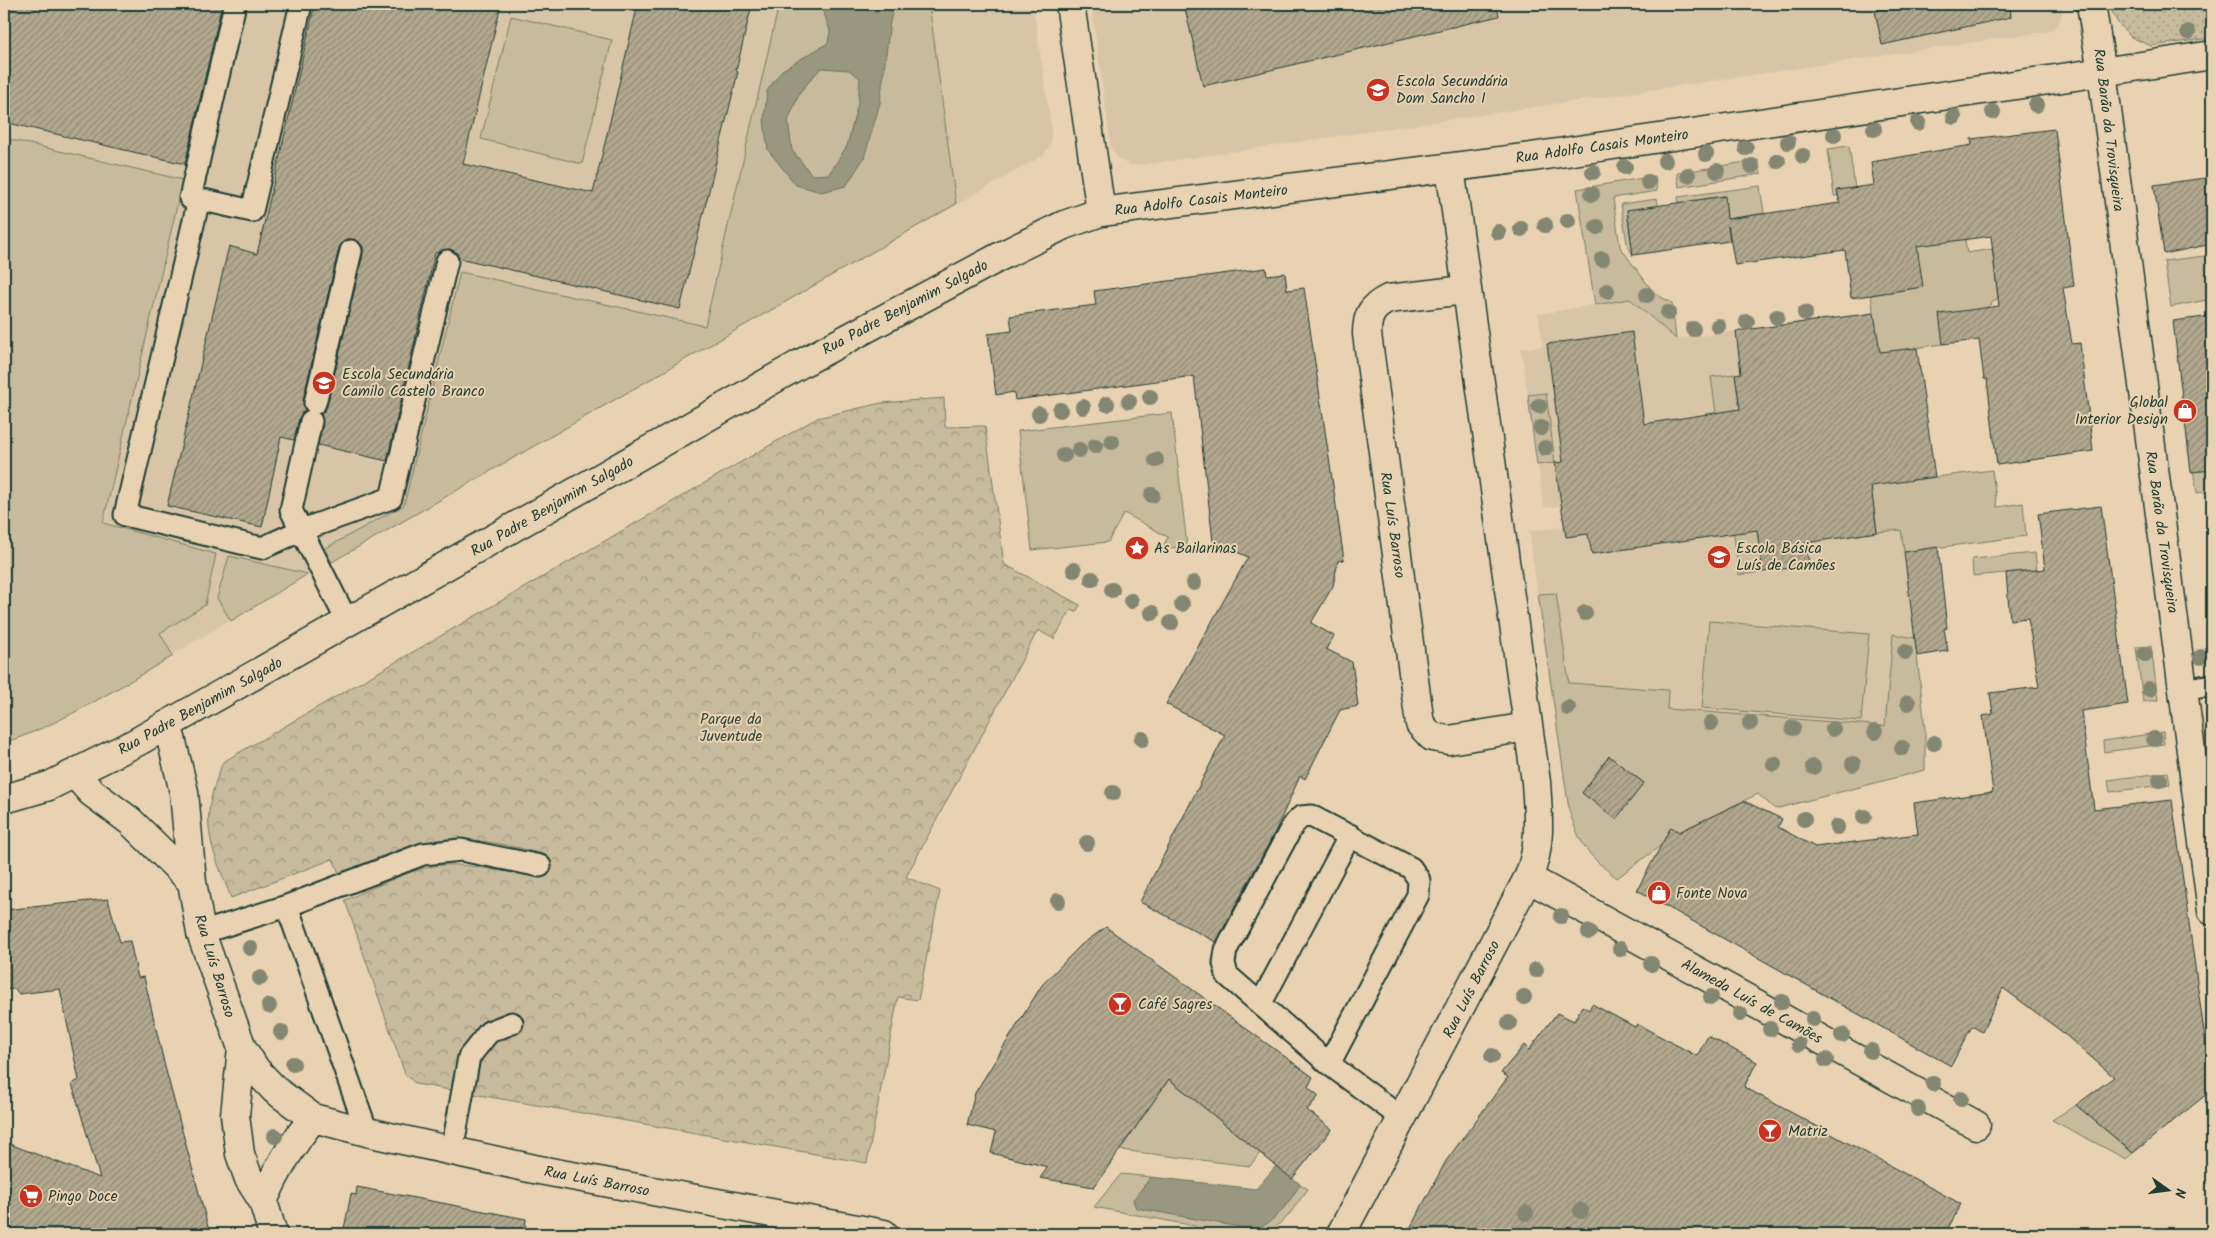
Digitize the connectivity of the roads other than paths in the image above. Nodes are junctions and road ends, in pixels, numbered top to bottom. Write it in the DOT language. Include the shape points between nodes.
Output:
graph roads {
  1 [pos="235,4"];
  2 [pos="301,4"];
  3 [pos="1070,4"];
  4 [pos="2091,4"];
  5 [pos="2212,55"];
  6 [pos="2102,72"];
  7 [pos="1450,168"];
  8 [pos="199,199"];
  9 [pos="1101,212"];
  10 [pos="351,251"];
  11 [pos="447,261"];
  12 [pos="1466,290"];
  13 [pos="302,530"];
  14 [pos="348,622"];
  15 [pos="2212,685"];
  16 [pos="2183,690"];
  17 [pos="165,726"];
  18 [pos="1527,727"];
  19 [pos="75,774"];
  20 [pos="4,799"];
  21 [pos="1350,836"];
  22 [pos="540,866"];
  23 [pos="1528,878"];
  24 [pos="192,882"];
  25 [pos="288,906"];
  26 [pos="2212,911"];
  27 [pos="201,933"];
  28 [pos="1261,1003"];
  29 [pos="512,1023"];
  30 [pos="242,1048"];
  31 [pos="1329,1064"];
  32 [pos="312,1118"];
  33 [pos="1403,1119"];
  34 [pos="1976,1125"];
  35 [pos="367,1132"];
  36 [pos="452,1151"];
  37 [pos="263,1201"];
  38 [pos="273,1234"];
  39 [pos="884,1234"];
  40 [pos="1341,1234"];
  1 -- 8 [label="lane" via="190,198"];
  2 -- 8 [label="lane" via="252,211"];
  3 -- 9 [label="street"];
  4 -- 6 [label="street, Rua Barão da Trovisqueira"];
  5 -- 6 [label="street, Rua Adolfo Casais Monteiro"];
  6 -- 7 [label="street, Rua Adolfo Casais Monteiro"];
  6 -- 16 [label="street, Rua Barão da Trovisqueira"];
  7 -- 9 [label="street, Rua Adolfo Casais Monteiro"];
  7 -- 12 [label="street, Rua Luís Barroso"];
  8 -- 13 [label="lane" via="125,514 262,548"];
  9 -- 14 [label="street, Rua Padre Benjamim Salgado" via="1064,225 1001,256 824,351"];
  10 -- 13 [label="lane" via="291,510"];
  11 -- 13 [label="lane" via="391,498"];
  12 -- 18 [label="street, Rua Luís Barroso"];
  12 -- 18 [label="street, Rua Luís Barroso" via="1388,299 1377,304 1367,322 1420,724 1432,737 1449,740"];
  13 -- 14 [label="lane"];
  14 -- 17 [label="street, Rua Padre Benjamim Salgado"];
  15 -- 16 [label="lane"];
  16 -- 26 [label="street, Rua Barão da Trovisqueira"];
  17 -- 19 [label="street, Rua Padre Benjamim Salgado"];
  17 -- 24 [label="street, Rua Luís Barroso" via="184,792"];
  18 -- 23 [label="street, Rua Luís Barroso" via="1536,782 1539,840"];
  19 -- 20 [label="street, Rua Padre Benjamim Salgado" via="49,786"];
  19 -- 24 [label="street" via="90,792 130,821"];
  21 -- 28 [label="lane"];
  21 -- 28 [label="lane" via="1311,816 1301,817 1293,825 1226,950 1227,975"];
  21 -- 31 [label="lane" via="1411,868 1419,880 1418,896"];
  22 -- 25 [label="lane" via="461,850 423,854"];
  23 -- 33 [label="street, Rua Luís Barroso"];
  23 -- 34 [label="street, Alameda Luís de Camões"];
  24 -- 27 [label="street, Rua Luís Barroso"];
  25 -- 27 [label="lane"];
  25 -- 35 [label="lane"];
  27 -- 30 [label="street, Rua Luís Barroso"];
  28 -- 31 [label="lane"];
  29 -- 36 [label="lane" via="489,1032 469,1057"];
  30 -- 32 [label="street, Rua Luís Barroso" via="256,1070 275,1090"];
  30 -- 37 [label="street" via="235,1114 240,1154 249,1179"];
  31 -- 33 [label="lane"];
  32 -- 35 [label="street, Rua Luís Barroso"];
  32 -- 37 [label="street" via="296,1139"];
  33 -- 40 [label="street, Rua Luís Barroso"];
  35 -- 36 [label="street, Rua Luís Barroso"];
  36 -- 39 [label="street, Rua Luís Barroso"];
  37 -- 38 [label="street"];
}
